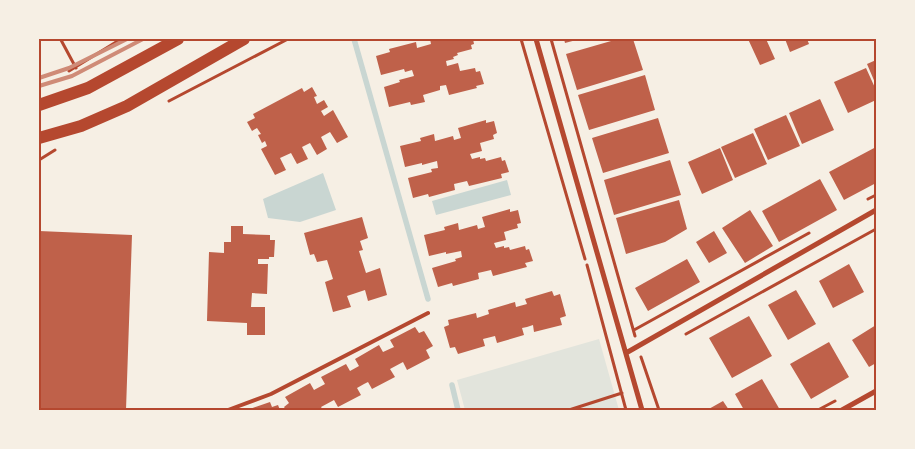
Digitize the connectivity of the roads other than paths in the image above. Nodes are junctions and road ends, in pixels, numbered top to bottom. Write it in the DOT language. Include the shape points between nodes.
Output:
graph roads {
  1 [pos="178,39"];
  2 [pos="244,39"];
  3 [pos="536,39"];
  4 [pos="39,105"];
  5 [pos="39,138"];
  6 [pos="876,210"];
  7 [pos="428,312"];
  8 [pos="626,353"];
  9 [pos="876,391"];
  10 [pos="228,410"];
  11 [pos="642,410"];
  12 [pos="842,410"];
  1 -- 4 [label="main road" via="88,88"];
  2 -- 5 [label="main road" via="127,106 81,126"];
  3 -- 8 [label="street"];
  6 -- 8 [label="street"];
  7 -- 10 [label="lane" via="271,394"];
  8 -- 11 [label="street"];
  9 -- 12 [label="street"];
}
